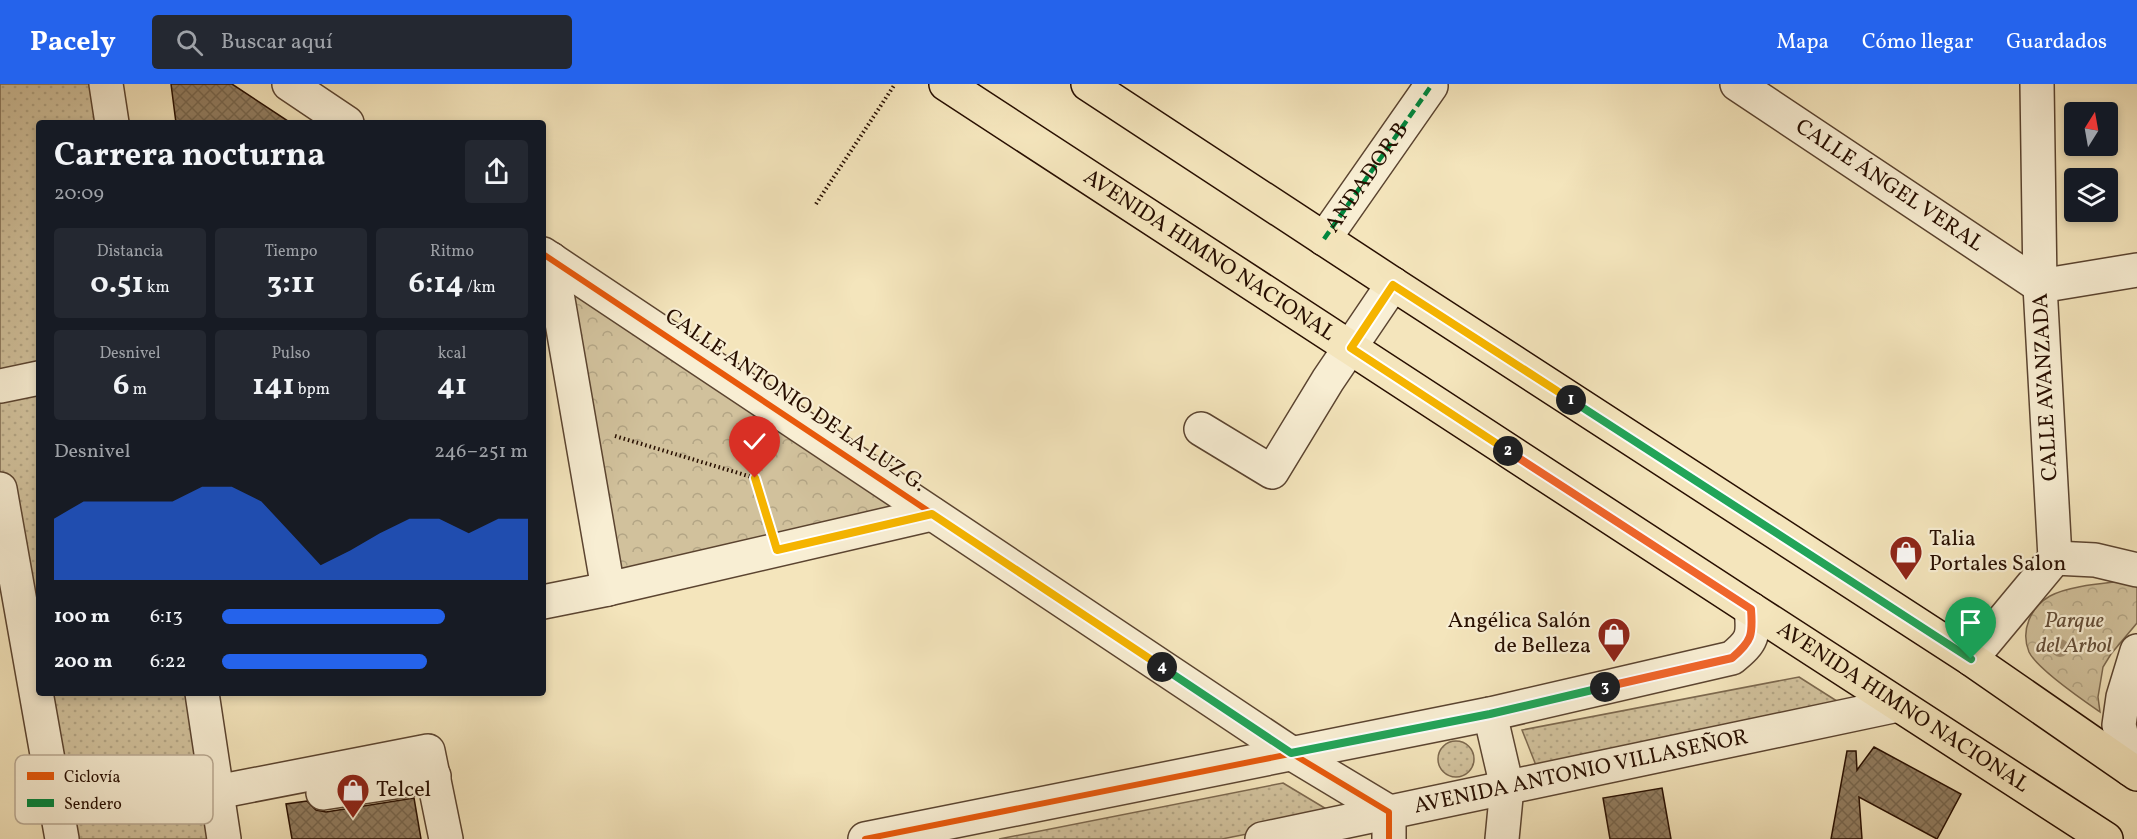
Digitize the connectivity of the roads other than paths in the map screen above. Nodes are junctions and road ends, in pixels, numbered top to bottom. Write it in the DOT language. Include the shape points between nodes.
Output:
graph roads {
  1 [pos="106,84"];
  2 [pos="289,84"];
  3 [pos="945,84"];
  4 [pos="1088,84"];
  5 [pos="1737,84"];
  6 [pos="2037,84"];
  7 [pos="1431,86"];
  8 [pos="112,120"];
  9 [pos="343,120"];
  10 [pos="1324,240"];
  11 [pos="547,256"];
  12 [pos="2137,270"];
  13 [pos="1393,285"];
  14 [pos="2040,286"];
  15 [pos="1351,348"];
  16 [pos="36,379"];
  17 [pos="0,386"];
  18 [pos="1201,429"];
  19 [pos="0,489"];
  20 [pos="932,514"];
  21 [pos="2055,558"];
  22 [pos="2137,570"];
  23 [pos="608,589"];
  24 [pos="546,601"];
  25 [pos="1751,609"];
  26 [pos="2137,651"];
  27 [pos="1971,659"];
  28 [pos="36,692"];
  29 [pos="37,696"];
  30 [pos="202,696"];
  31 [pos="1898,705"];
  32 [pos="1490,714"];
  33 [pos="1291,753"];
  34 [pos="47,755"];
  35 [pos="211,755"];
  36 [pos="213,766"];
  37 [pos="2134,771"];
  38 [pos="1507,787"];
  39 [pos="217,792"];
  40 [pos="59,824"];
  41 [pos="1389,826"];
  42 [pos="62,839"];
  43 [pos="224,839"];
  44 [pos="446,839"];
  45 [pos="865,839"];
  46 [pos="1262,839"];
  47 [pos="1502,839"];
  48 [pos="2106,839"];
  1 -- 8 [label="street"];
  2 -- 9 [label="street"];
  3 -- 15 [label="main road, AVENIDA HIMNO NACIONAL"];
  4 -- 10 [label="main road"];
  5 -- 14 [label="street, CALLE ÁNGEL VERAL"];
  6 -- 14 [label="street, CALLE AVANZADA"];
  7 -- 10 [label="street, ANDADOR B"];
  10 -- 13 [label="main road"];
  11 -- 20 [label="street, CALLE ANTONIO DE LA LUZ G."];
  11 -- 23 [label="street"];
  12 -- 14 [label="street"];
  13 -- 15 [label="street"];
  13 -- 27 [label="main road"];
  14 -- 21 [label="street, CALLE AVANZADA"];
  15 -- 18 [label="street" via="1272,472"];
  15 -- 25 [label="main road, AVENIDA HIMNO NACIONAL"];
  16 -- 17 [label="street"];
  19 -- 28 [label="street"];
  20 -- 23 [label="street"];
  20 -- 33 [label="street, CALLE ANTONIO DE LA LUZ G."];
  21 -- 22 [label="street" via="2095,560"];
  21 -- 27 [label="street"];
  23 -- 24 [label="street"];
  25 -- 31 [label="main road, AVENIDA HIMNO NACIONAL"];
  25 -- 32 [label="street" via="1753,631 1746,646 1732,658"];
  26 -- 37 [label="street" via="2119,724"];
  27 -- 37 [label="main road"];
  29 -- 34 [label="street"];
  30 -- 35 [label="street"];
  31 -- 38 [label="street, AVENIDA ANTONIO VILLASEÑOR"];
  31 -- 48 [label="main road, AVENIDA HIMNO NACIONAL"];
  32 -- 33 [label="street"];
  32 -- 38 [label="street"];
  33 -- 41 [label="street, CALLE ANTONIO DE LA LUZ G."];
  33 -- 45 [label="street"];
  36 -- 39 [label="street"];
  38 -- 41 [label="street, AVENIDA ANTONIO VILLASEÑOR"];
  38 -- 47 [label="street"];
  39 -- 43 [label="street"];
  39 -- 44 [label="street" via="428,751"];
  40 -- 42 [label="street"];
  41 -- 46 [label="street, AVENIDA ANTONIO VILLASEÑOR"];
}
